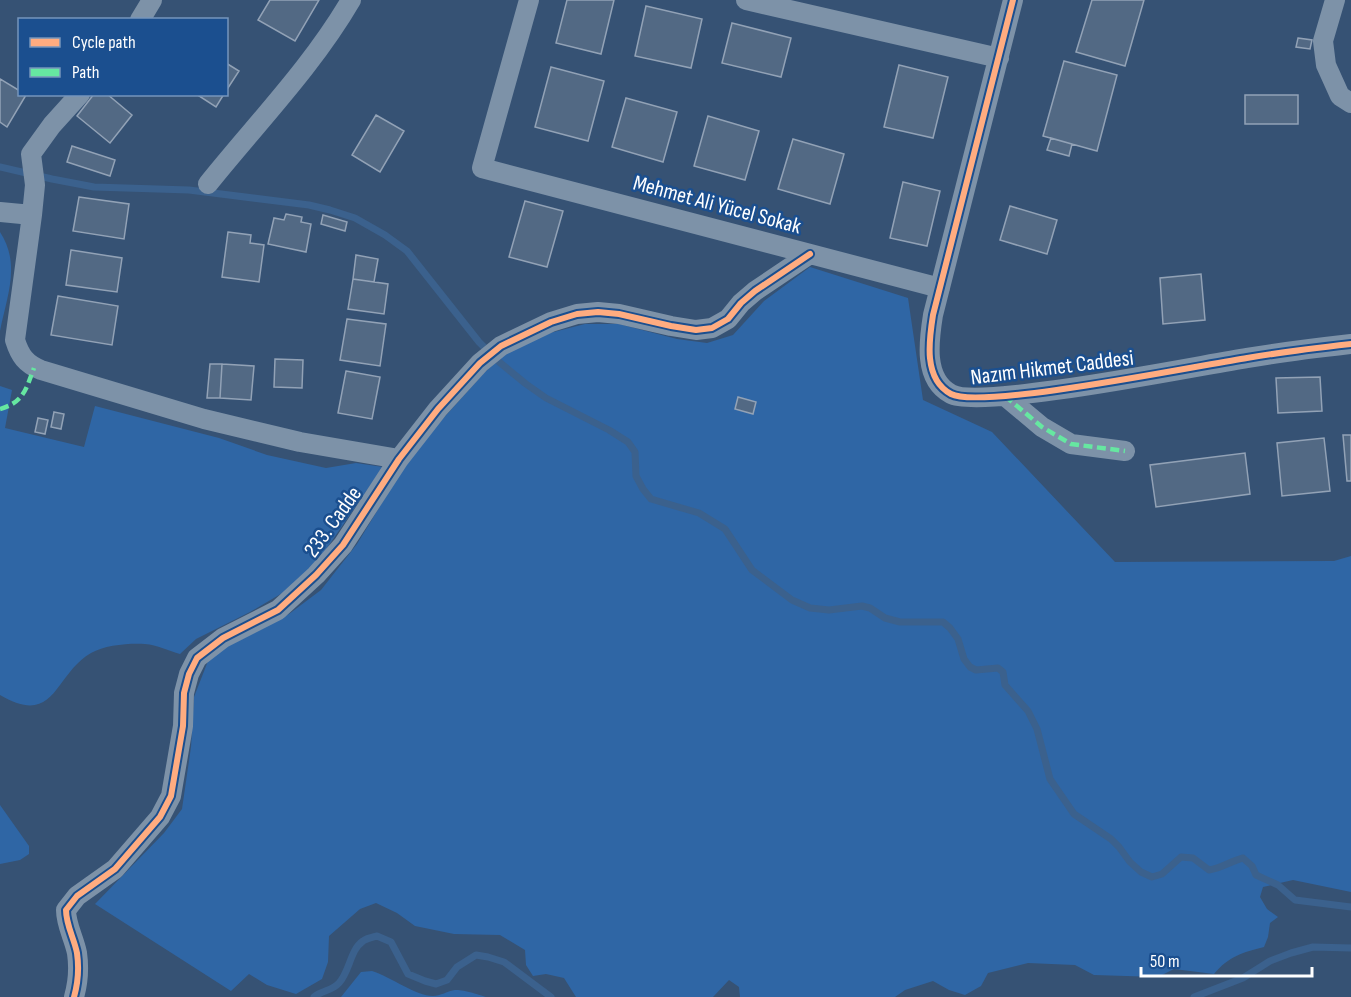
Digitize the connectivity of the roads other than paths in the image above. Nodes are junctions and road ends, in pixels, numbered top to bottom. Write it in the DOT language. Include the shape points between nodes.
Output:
graph roads {
  1 [pos="152,0"];
  2 [pos="351,0"];
  3 [pos="529,0"];
  4 [pos="746,0"];
  5 [pos="1013,0"];
  6 [pos="1335,0"];
  7 [pos="774,3"];
  8 [pos="141,18"];
  9 [pos="999,58"];
  10 [pos="78,96"];
  11 [pos="1351,103"];
  12 [pos="208,184"];
  13 [pos="0,212"];
  14 [pos="32,215"];
  15 [pos="810,254"];
  16 [pos="940,288"];
  17 [pos="1351,344"];
  18 [pos="1005,396"];
  19 [pos="1125,451"];
  20 [pos="399,459"];
  21 [pos="74,997"];
  1 -- 8 [label="street"];
  2 -- 12 [label="street" via="304,68"];
  3 -- 15 [label="street, Mehmet Ali Yücel Sokak" via="482,168"];
  4 -- 7 [label="street"];
  5 -- 9 [label="street, Nazım Hikmet Caddesi"];
  6 -- 11 [label="street" via="1323,41 1326,65 1340,96"];
  7 -- 9 [label="street"];
  9 -- 16 [label="street, Nazım Hikmet Caddesi"];
  10 -- 14 [label="street, 233. Cadde" via="31,154 35,185"];
  13 -- 14 [label="street"];
  14 -- 20 [label="street, 233. Cadde" via="15,340 28,364 204,419 300,442"];
  15 -- 16 [label="street, Mehmet Ali Yücel Sokak"];
  15 -- 20 [label="street, 233. Cadde" via="755,291 728,320 712,328 696,330 598,312 551,322 501,346 456,387"];
  16 -- 18 [label="street, Nazım Hikmet Caddesi" via="930,337 933,374 951,394 964,398"];
  17 -- 18 [label="street, Nazım Hikmet Caddesi"];
  18 -- 19 [label="street" via="1042,427 1071,444"];
  20 -- 21 [label="street, 233. Cadde" via="343,545 299,592 278,610 223,638 197,658 184,693 173,787 160,817 115,869 77,896 66,910 77,953"];
}
